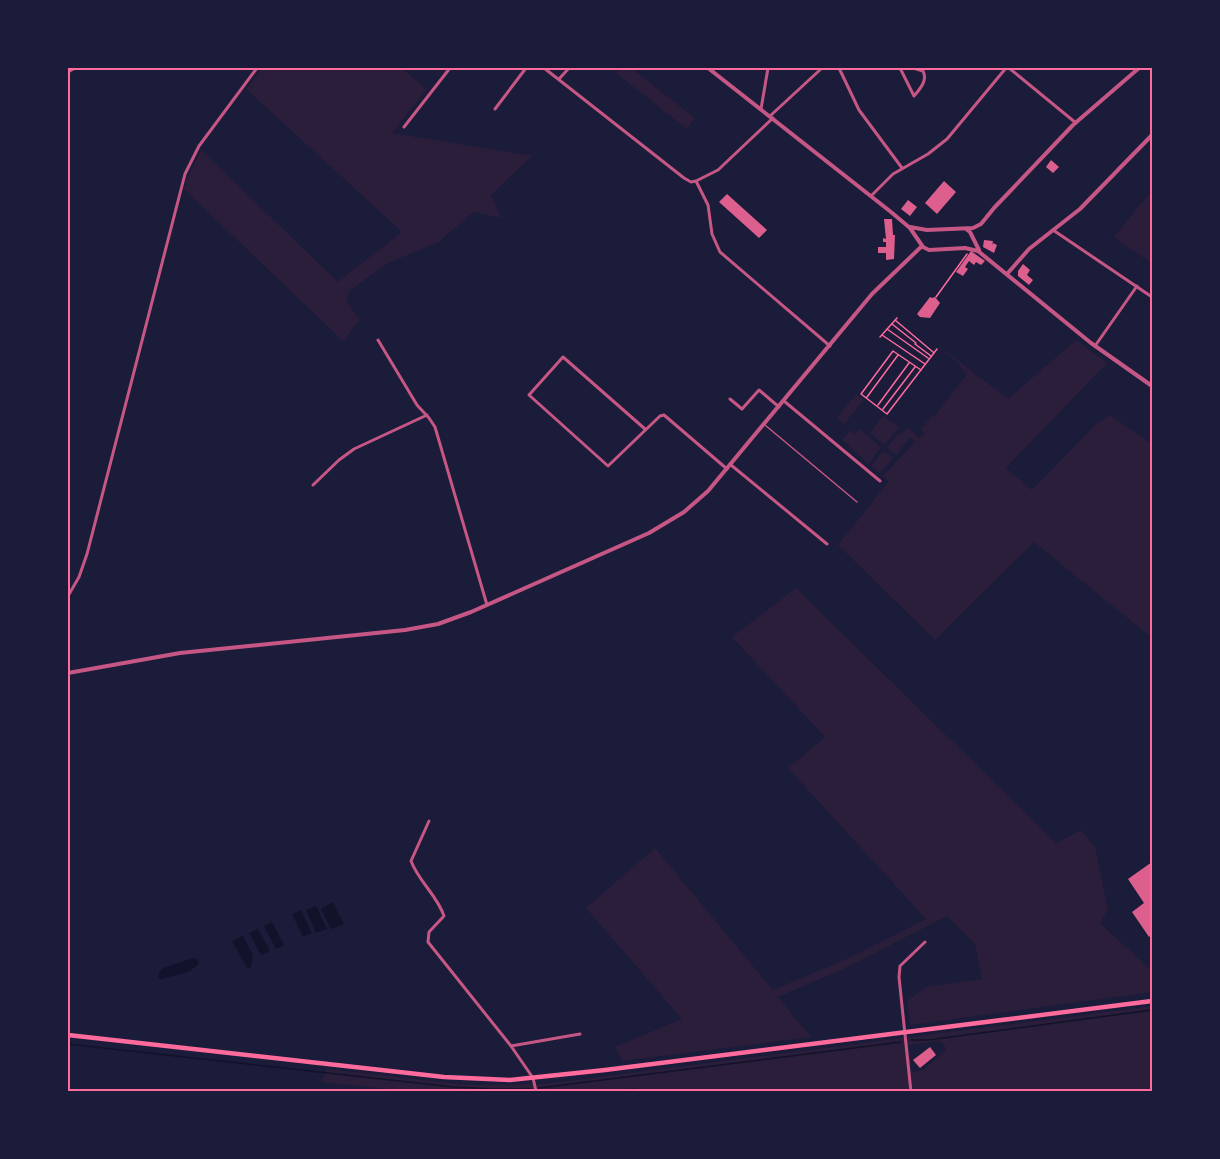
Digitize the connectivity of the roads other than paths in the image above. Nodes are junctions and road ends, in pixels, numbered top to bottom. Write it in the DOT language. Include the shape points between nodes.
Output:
graph roads {
  1 [pos="75,68"];
  2 [pos="257,68"];
  3 [pos="450,68"];
  4 [pos="526,68"];
  5 [pos="544,68"];
  6 [pos="569,68"];
  7 [pos="708,68"];
  8 [pos="768,68"];
  9 [pos="822,68"];
  10 [pos="839,68"];
  11 [pos="900,68"];
  12 [pos="913,68"];
  13 [pos="1008,68"];
  14 [pos="1139,68"];
  15 [pos="68,72"];
  16 [pos="559,79"];
  17 [pos="495,109"];
  18 [pos="761,109"];
  19 [pos="771,117"];
  20 [pos="1076,123"];
  21 [pos="404,127"];
  22 [pos="1152,135"];
  23 [pos="902,168"];
  24 [pos="696,181"];
  25 [pos="870,196"];
  26 [pos="906,225"];
  27 [pos="964,228"];
  28 [pos="927,230"];
  29 [pos="1053,230"];
  30 [pos="972,236"];
  31 [pos="921,243"];
  32 [pos="968,248"];
  33 [pos="984,255"];
  34 [pos="1007,274"];
  35 [pos="1137,286"];
  36 [pos="1152,297"];
  37 [pos="378,340"];
  38 [pos="830,346"];
  39 [pos="1095,346"];
  40 [pos="1152,386"];
  41 [pos="730,399"];
  42 [pos="784,401"];
  43 [pos="779,407"];
  44 [pos="427,416"];
  45 [pos="764,424"];
  46 [pos="645,429"];
  47 [pos="729,467"];
  48 [pos="880,481"];
  49 [pos="313,485"];
  50 [pos="857,501"];
  51 [pos="826,544"];
  52 [pos="68,596"];
  53 [pos="487,605"];
  54 [pos="68,673"];
  55 [pos="429,821"];
  56 [pos="925,942"];
  57 [pos="1152,1001"];
  58 [pos="905,1032"];
  59 [pos="580,1034"];
  60 [pos="68,1035"];
  61 [pos="511,1046"];
  62 [pos="533,1078"];
  63 [pos="536,1091"];
  64 [pos="911,1092"];
  1 -- 15 [label="street"];
  2 -- 52 [label="street" via="199,146 185,174 87,554"];
  3 -- 21 [label="street"];
  4 -- 17 [label="street"];
  5 -- 16 [label="street"];
  6 -- 16 [label="street"];
  7 -- 18 [label="street"];
  8 -- 18 [label="street"];
  9 -- 19 [label="street"];
  10 -- 23 [label="street" via="859,110"];
  11 -- 12 [label="street" via="914,96 925,75"];
  13 -- 20 [label="street"];
  13 -- 23 [label="street" via="947,139"];
  14 -- 20 [label="street"];
  16 -- 24 [label="street" via="684,178"];
  18 -- 19 [label="street"];
  19 -- 24 [label="street" via="714,172"];
  19 -- 25 [label="street"];
  20 -- 27 [label="street" via="984,222"];
  22 -- 29 [label="street" via="1083,206"];
  23 -- 25 [label="street"];
  24 -- 38 [label="street" via="708,205 712,234 720,252"];
  25 -- 26 [label="street"];
  26 -- 28 [label="street"];
  26 -- 31 [label="street"];
  27 -- 28 [label="street"];
  27 -- 30 [label="street"];
  28 -- 31 [label="street" via="921,234"];
  29 -- 34 [label="street"];
  29 -- 35 [label="street"];
  30 -- 32 [label="street"];
  30 -- 33 [label="street"];
  31 -- 32 [label="street" via="929,250"];
  31 -- 38 [label="street"];
  32 -- 33 [label="street"];
  33 -- 34 [label="street"];
  34 -- 39 [label="street"];
  35 -- 36 [label="street"];
  35 -- 39 [label="street"];
  37 -- 44 [label="street"];
  38 -- 42 [label="street"];
  39 -- 40 [label="street"];
  41 -- 43 [label="street" via="742,409 759,390"];
  42 -- 43 [label="street"];
  42 -- 48 [label="street"];
  43 -- 45 [label="street"];
  44 -- 49 [label="street" via="354,449"];
  44 -- 53 [label="street" via="442,448"];
  45 -- 47 [label="street"];
  45 -- 50 [label="lane"];
  46 -- 46 [label="street" via="608,466 529,395 563,357"];
  46 -- 47 [label="street" via="664,415"];
  47 -- 51 [label="street"];
  47 -- 53 [label="street" via="697,501 657,529"];
  53 -- 54 [label="street" via="418,628 180,652"];
  55 -- 61 [label="street" via="411,861 444,916 429,932 428,942"];
  56 -- 58 [label="street" via="900,966"];
  57 -- 58 [label="main road"];
  58 -- 62 [label="main road"];
  58 -- 64 [label="street"];
  59 -- 61 [label="street"];
  60 -- 62 [label="main road" via="452,1078"];
  61 -- 62 [label="street"];
  62 -- 63 [label="street"];
}
